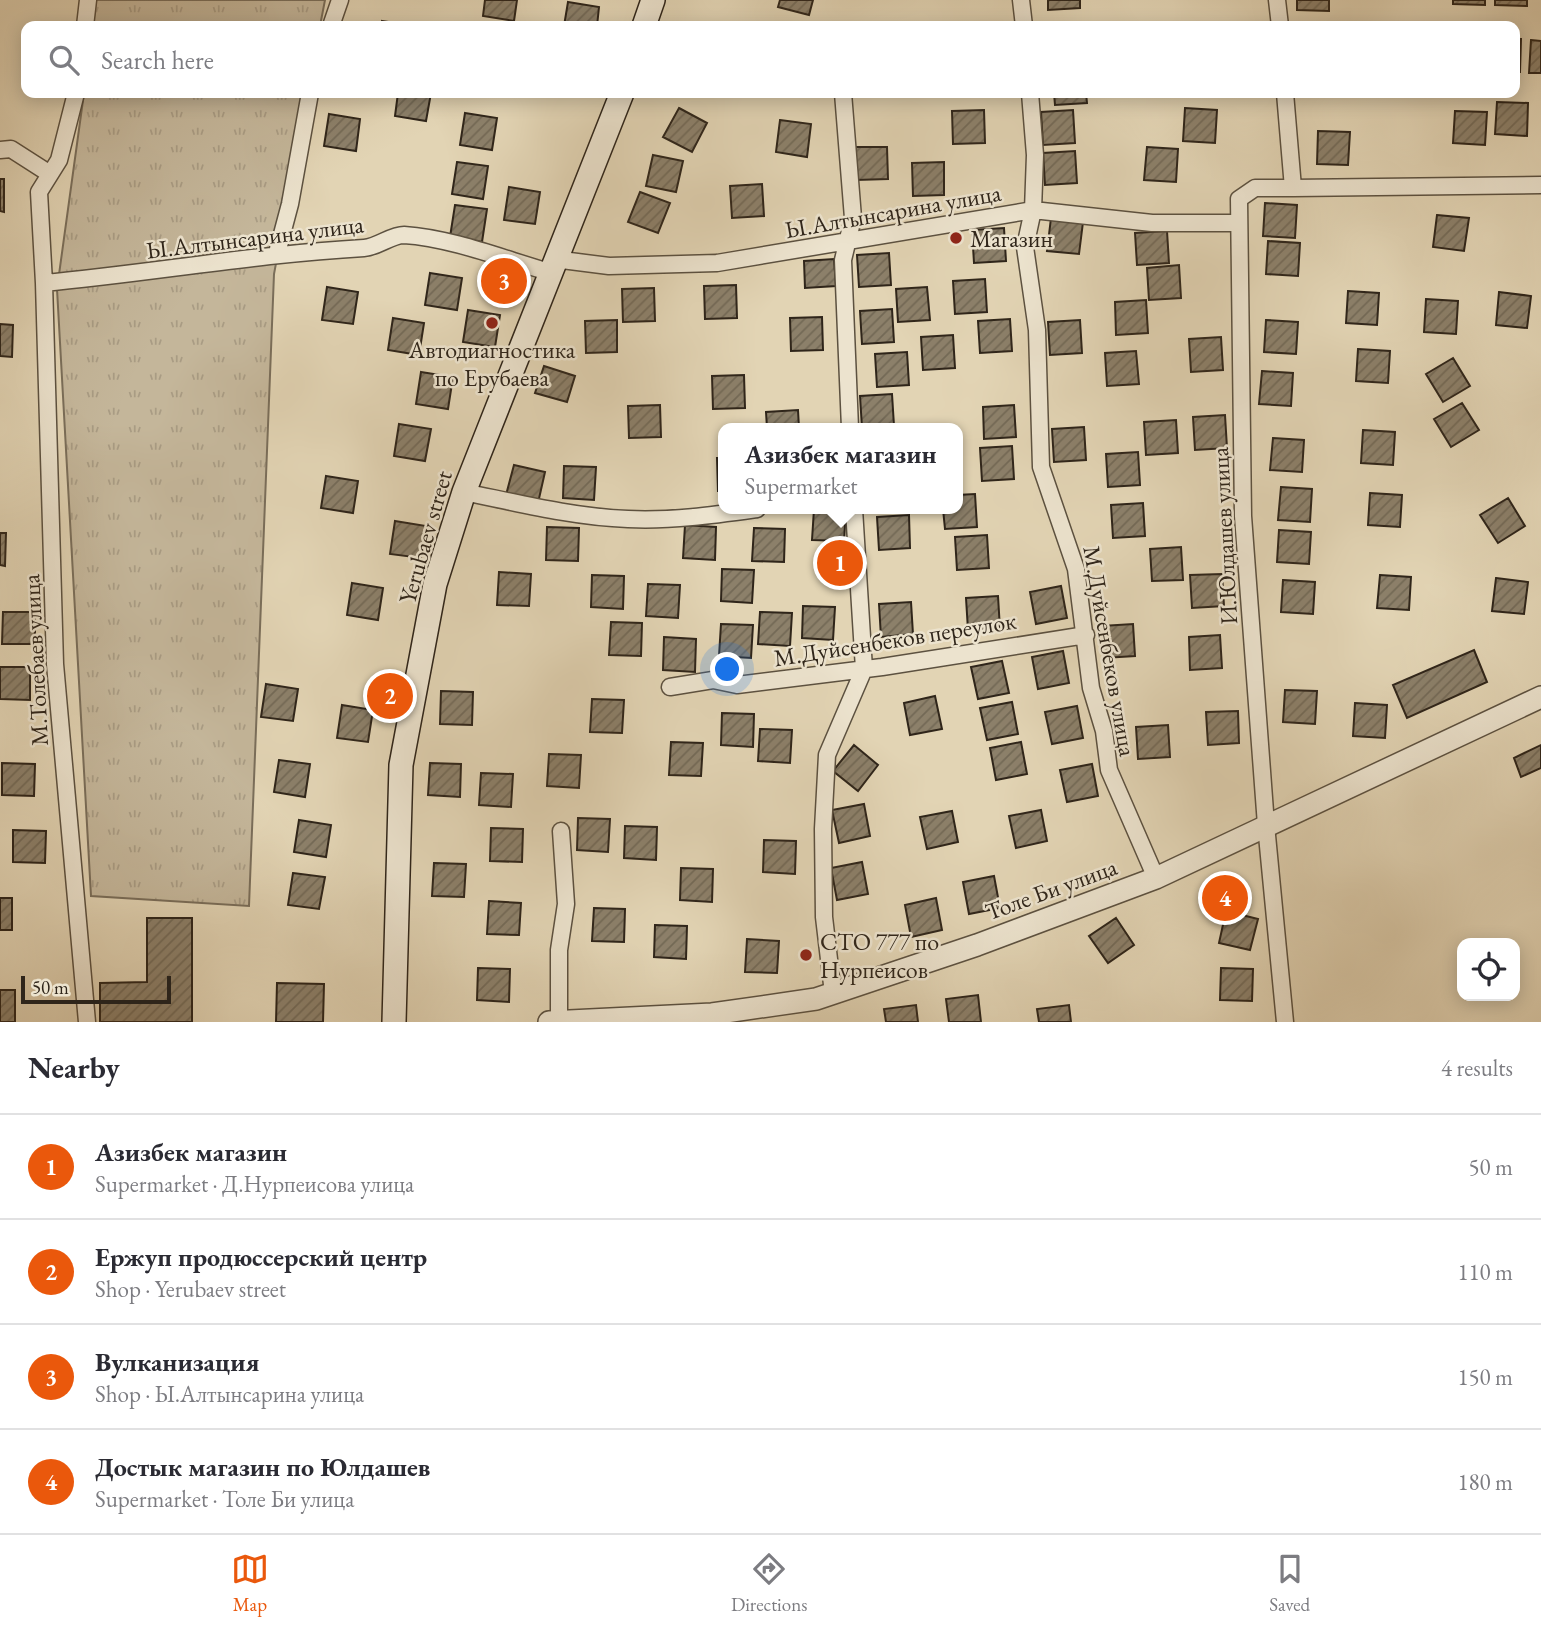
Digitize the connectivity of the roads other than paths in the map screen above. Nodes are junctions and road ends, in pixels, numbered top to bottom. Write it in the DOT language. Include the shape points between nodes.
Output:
graph roads {
  1 [pos="88,0"];
  2 [pos="340,0"];
  3 [pos="653,0"];
  4 [pos="1021,0"];
  5 [pos="1278,0"];
  6 [pos="86,21"];
  7 [pos="333,21"];
  8 [pos="646,21"];
  9 [pos="1023,21"];
  10 [pos="1280,21"];
  11 [pos="75,98"];
  12 [pos="309,98"];
  13 [pos="619,98"];
  14 [pos="843,98"];
  15 [pos="1030,98"];
  16 [pos="1285,98"];
  17 [pos="0,150"];
  18 [pos="50,174"];
  19 [pos="1541,185"];
  20 [pos="1293,188"];
  21 [pos="1033,210"];
  22 [pos="1239,223"];
  23 [pos="848,241"];
  24 [pos="277,253"];
  25 [pos="552,265"];
  26 [pos="44,284"];
  27 [pos="850,423"];
  28 [pos="464,492"];
  29 [pos="724,514"];
  30 [pos="854,514"];
  31 [pos="1086,635"];
  32 [pos="864,670"];
  33 [pos="670,687"];
  34 [pos="1541,697"];
  35 [pos="1266,825"];
  36 [pos="561,831"];
  37 [pos="1156,878"];
  38 [pos="833,993"];
  39 [pos="559,1021"];
  40 [pos="87,1022"];
  41 [pos="394,1022"];
  42 [pos="549,1022"];
  43 [pos="1285,1022"];
  1 -- 6 [label="street"];
  2 -- 7 [label="street"];
  3 -- 8 [label="main road"];
  4 -- 9 [label="street"];
  5 -- 10 [label="street"];
  11 -- 18 [label="street, М.Толебаев улица" via="59,160"];
  12 -- 24 [label="street"];
  13 -- 25 [label="main road, Yerubaev street"];
  14 -- 23 [label="street" via="853,218"];
  15 -- 21 [label="street, М.Дуйсенбеков улица"];
  16 -- 20 [label="street"];
  17 -- 18 [label="street" via="11,149"];
  18 -- 26 [label="street, М.Толебаев улица" via="39,192"];
  19 -- 20 [label="street"];
  20 -- 22 [label="street, И.Юлдашев улица" via="1255,188 1239,199"];
  21 -- 22 [label="street, Ы.Алтынсарина улица" via="1152,223"];
  21 -- 23 [label="street, Ы.Алтынсарина улица"];
  21 -- 31 [label="street, М.Дуйсенбеков улица" via="1025,247 1037,330 1041,467 1076,569"];
  22 -- 35 [label="street, И.Юлдашев улица" via="1243,516"];
  23 -- 25 [label="street, Ы.Алтынсарина улица" via="717,263"];
  23 -- 27 [label="street" via="843,260"];
  24 -- 25 [label="street, Ы.Алтынсарина улица" via="375,247 401,235"];
  24 -- 26 [label="street, Ы.Алтынсарина улица"];
  25 -- 28 [label="main road, Yerubaev street"];
  26 -- 40 [label="street, М.Толебаев улица" via="55,664"];
  28 -- 29 [label="street" via="554,511 628,519"];
  28 -- 41 [label="main road, Yerubaev street" via="435,584 401,765"];
  30 -- 32 [label="street"];
  31 -- 32 [label="street, М.Дуйсенбеков переулок"];
  31 -- 37 [label="street, М.Дуйсенбеков улица" via="1091,688 1104,731 1108,770"];
  32 -- 33 [label="street, М.Дуйсенбеков переулок" via="737,685 713,680"];
  32 -- 38 [label="street" via="827,755 824,917"];
  34 -- 35 [label="street, Толе Би улица"];
  35 -- 37 [label="street, Толе Би улица"];
  35 -- 43 [label="street, И.Юлдашев улица"];
  36 -- 39 [label="street" via="566,904 559,950"];
  37 -- 38 [label="street, Толе Би улица"];
  38 -- 39 [label="street, Толе Би улица" via="712,1014"];
  39 -- 42 [label="street, Толе Би улица"];
}
